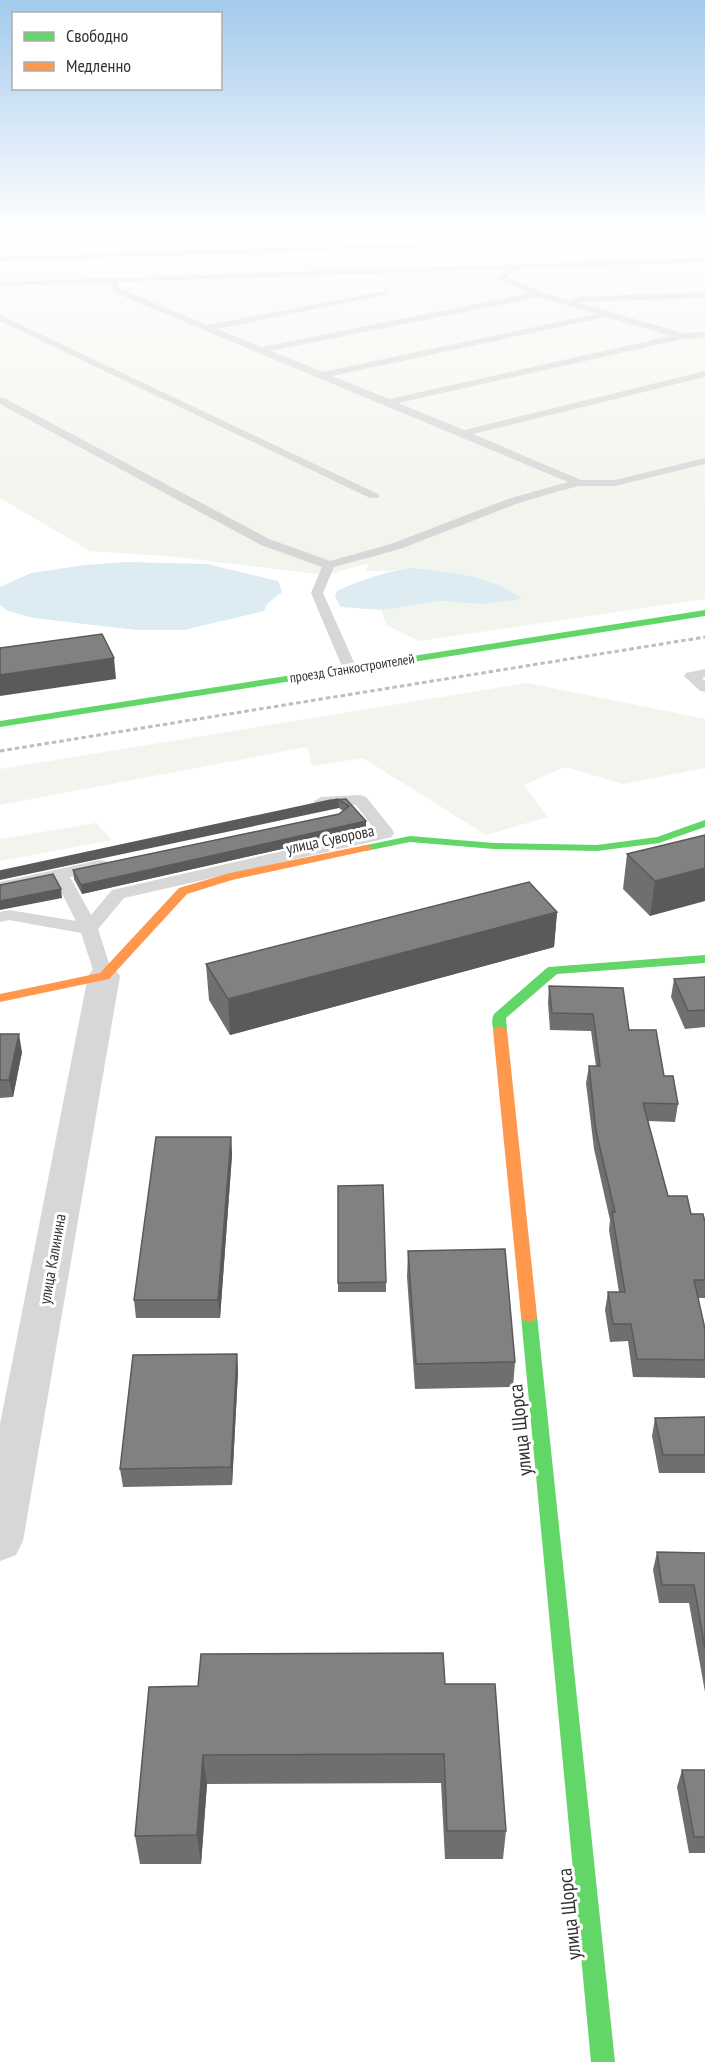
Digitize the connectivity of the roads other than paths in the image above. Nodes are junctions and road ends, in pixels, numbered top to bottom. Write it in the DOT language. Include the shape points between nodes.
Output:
graph roads {
  1 [pos="11,323"];
  2 [pos="198,323"];
  3 [pos="226,323"];
  4 [pos="393,323"];
  5 [pos="563,323"];
  6 [pos="638,323"];
  7 [pos="206,327"];
  8 [pos="705,335"];
  9 [pos="683,336"];
  10 [pos="705,344"];
  11 [pos="260,350"];
  12 [pos="705,374"];
  13 [pos="321,375"];
  14 [pos="0,400"];
  15 [pos="388,402"];
  16 [pos="463,433"];
  17 [pos="705,461"];
  18 [pos="579,483"];
  19 [pos="374,496"];
  20 [pos="330,565"];
  21 [pos="705,613"];
  22 [pos="350,669"];
  23 [pos="705,673"];
  24 [pos="705,688"];
  25 [pos="0,724"];
  26 [pos="299,806"];
  27 [pos="339,815"];
  28 [pos="316,820"];
  29 [pos="705,823"];
  30 [pos="104,849"];
  31 [pos="118,861"];
  32 [pos="0,871"];
  33 [pos="60,873"];
  34 [pos="0,887"];
  35 [pos="0,917"];
  36 [pos="89,929"];
  37 [pos="705,959"];
  38 [pos="104,976"];
  39 [pos="0,998"];
  40 [pos="0,1541"];
  41 [pos="603,2062"];
  1 -- 19 [label="lane"];
  2 -- 7 [label="lane"];
  3 -- 7 [label="lane"];
  4 -- 11 [label="lane"];
  5 -- 13 [label="lane"];
  6 -- 9 [label="lane"];
  7 -- 11 [label="lane"];
  8 -- 9 [label="lane"];
  9 -- 10 [label="lane"];
  9 -- 15 [label="lane"];
  11 -- 13 [label="lane"];
  12 -- 16 [label="lane"];
  13 -- 15 [label="lane"];
  14 -- 20 [label="lane" via="246,533"];
  15 -- 16 [label="lane"];
  16 -- 18 [label="lane"];
  17 -- 18 [label="lane" via="615,483"];
  18 -- 20 [label="lane" via="494,507 404,543"];
  20 -- 22 [label="lane" via="317,593"];
  21 -- 22 [label="street, проезд Станкостроителей"];
  22 -- 25 [label="street, проезд Станкостроителей"];
  23 -- 24 [label="lane" via="691,676"];
  26 -- 36 [label="lane" via="360,800 386,832 118,894"];
  27 -- 28 [label="lane"];
  29 -- 38 [label="street, улица Суворова" via="659,840 597,848 410,839 230,877 183,891"];
  30 -- 32 [label="lane"];
  31 -- 33 [label="lane"];
  33 -- 34 [label="lane"];
  33 -- 36 [label="lane"];
  35 -- 36 [label="lane" via="9,915"];
  36 -- 38 [label="lane"];
  37 -- 41 [label="street, улица Щорса" via="553,970 499,1017"];
  38 -- 39 [label="street"];
  38 -- 40 [label="street, улица Калинина"];
}
